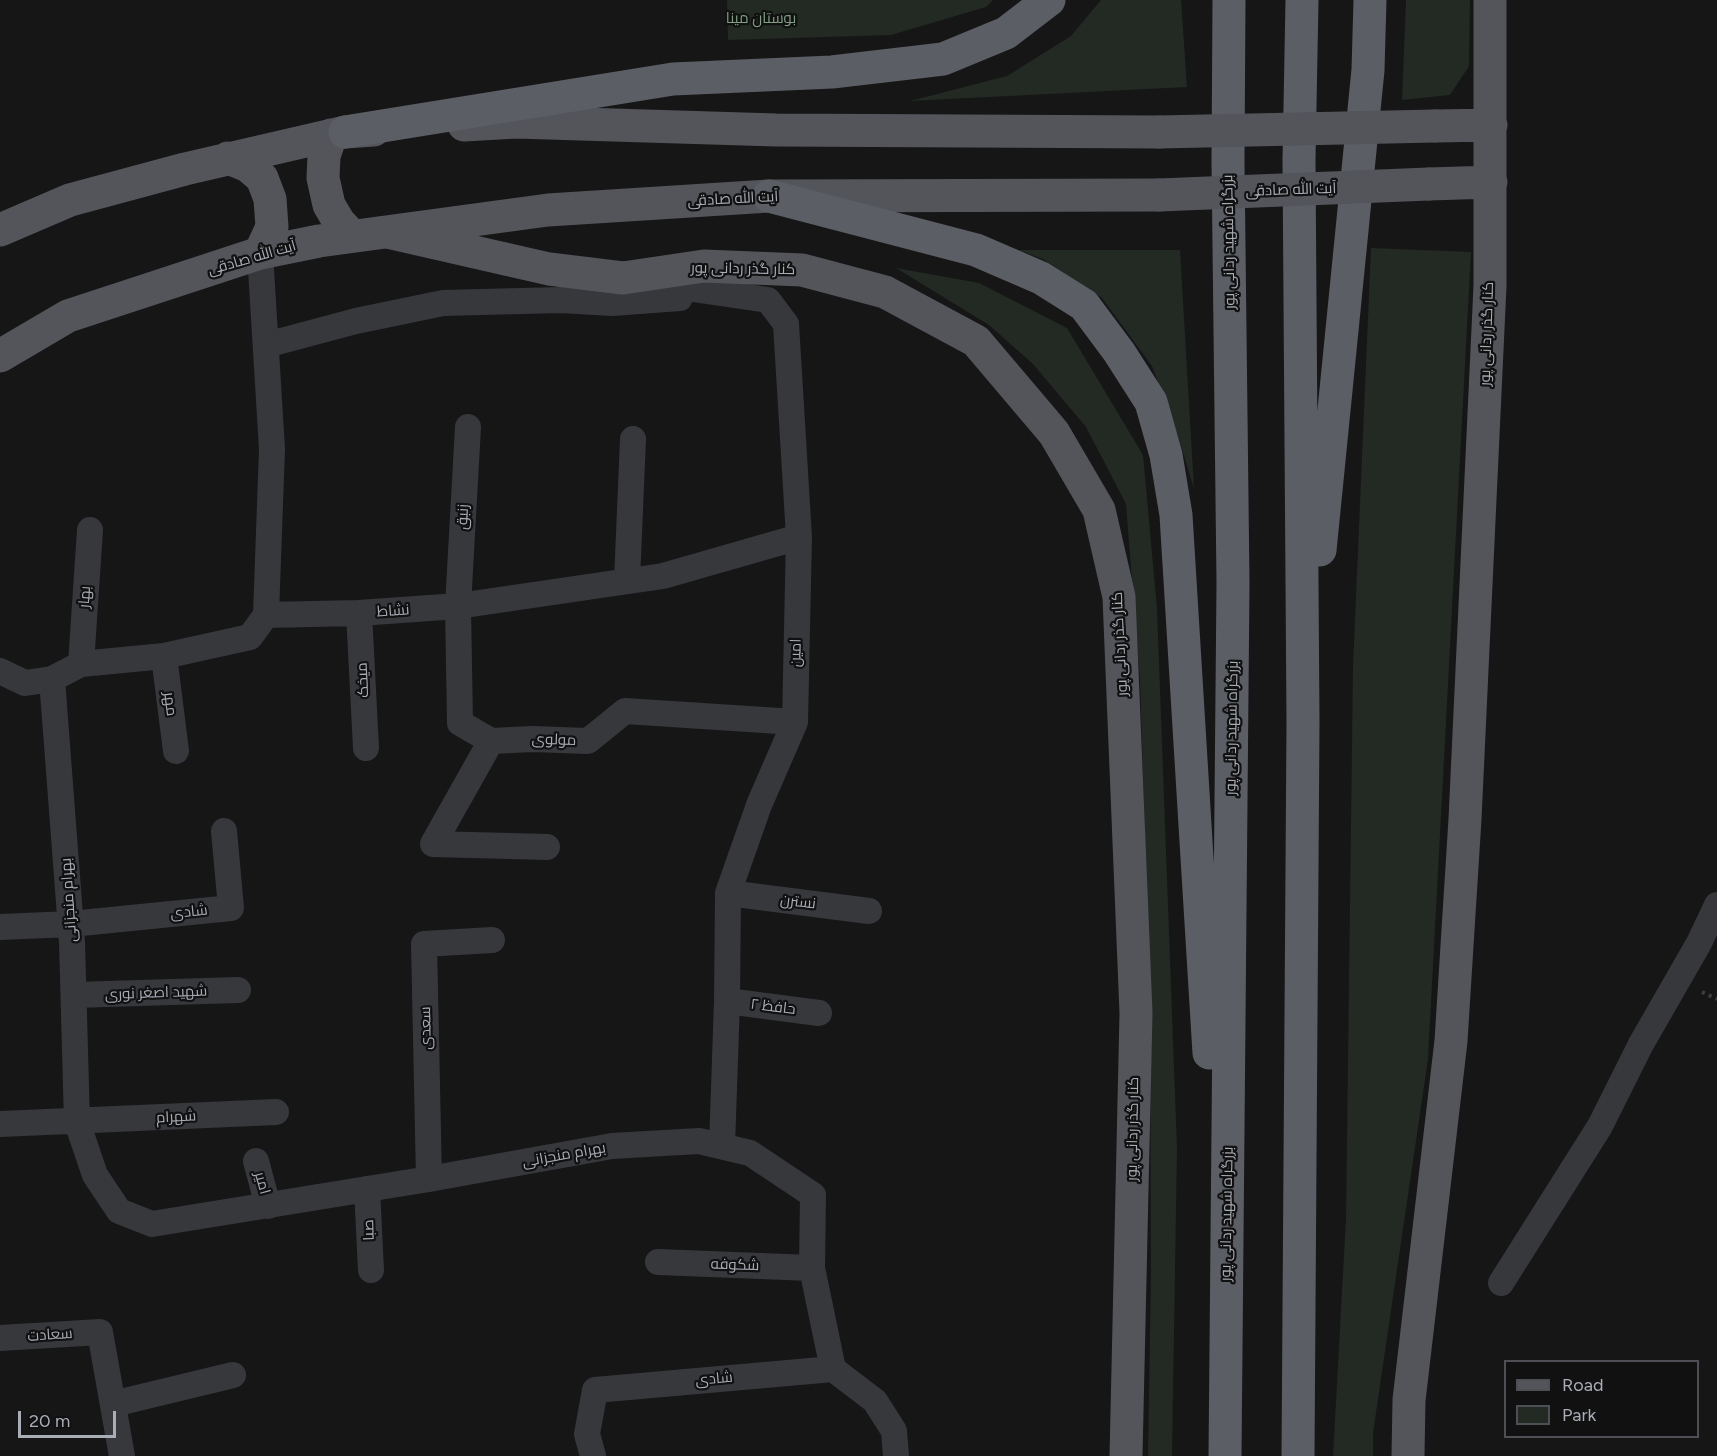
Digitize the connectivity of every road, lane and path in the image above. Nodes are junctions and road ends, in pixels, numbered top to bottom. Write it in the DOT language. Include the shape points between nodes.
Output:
graph roads {
  1 [pos="1049,0"];
  2 [pos="1229,0"];
  3 [pos="1302,0"];
  4 [pos="1370,0"];
  5 [pos="1490,0"];
  6 [pos="1491,125"];
  7 [pos="338,133"];
  8 [pos="228,158"];
  9 [pos="1491,182"];
  10 [pos="770,196"];
  11 [pos="0,230"];
  12 [pos="387,232"];
  13 [pos="352,236"];
  14 [pos="260,253"];
  15 [pos="623,278"];
  16 [pos="768,300"];
  17 [pos="266,345"];
  18 [pos="0,356"];
  19 [pos="468,427"];
  20 [pos="633,439"];
  21 [pos="90,530"];
  22 [pos="799,537"];
  23 [pos="627,581"];
  24 [pos="458,606"];
  25 [pos="359,613"];
  26 [pos="266,615"];
  27 [pos="164,656"];
  28 [pos="81,664"];
  29 [pos="0,671"];
  30 [pos="52,679"];
  31 [pos="795,722"];
  32 [pos="1303,722"];
  33 [pos="491,741"];
  34 [pos="366,748"];
  35 [pos="176,751"];
  36 [pos="224,831"];
  37 [pos="547,847"];
  38 [pos="728,893"];
  39 [pos="1717,905"];
  40 [pos="869,911"];
  41 [pos="71,924"];
  42 [pos="0,927"];
  43 [pos="492,940"];
  44 [pos="238,990"];
  45 [pos="74,995"];
  46 [pos="727,1001"];
  47 [pos="819,1013"];
  48 [pos="276,1112"];
  49 [pos="76,1122"];
  50 [pos="0,1124"];
  51 [pos="722,1146"];
  52 [pos="256,1161"];
  53 [pos="429,1179"];
  54 [pos="367,1190"];
  55 [pos="268,1206"];
  56 [pos="658,1262"];
  57 [pos="812,1268"];
  58 [pos="371,1270"];
  59 [pos="1501,1283"];
  60 [pos="1226,1323"];
  61 [pos="0,1338"];
  62 [pos="833,1369"];
  63 [pos="233,1375"];
  64 [pos="113,1404"];
  65 [pos="122,1456"];
  66 [pos="593,1456"];
  67 [pos="896,1456"];
  68 [pos="1126,1456"];
  69 [pos="1225,1456"];
  70 [pos="1298,1456"];
  71 [pos="1408,1456"];
  1 -- 7 [label="highway" via="1006,33 943,59 832,72 673,79"];
  2 -- 60 [label="highway, بزرگراه شهید ردانی پور" via="1233,583"];
  3 -- 32 [label="highway" via="1299,160"];
  4 -- 32 [label="highway" via="1368,70"];
  5 -- 6 [label="main road, کنار گذر ردانی پور"];
  6 -- 7 [label="main road, bridge" via="1159,132 776,130 516,122"];
  6 -- 9 [label="main road, کنار گذر ردانی پور"];
  7 -- 8 [label="main road"];
  7 -- 13 [label="main road" via="324,156 323,178 329,205"];
  8 -- 11 [label="main road" via="70,200"];
  8 -- 14 [label="main road" via="248,166 262,178 270,199 272,227"];
  9 -- 10 [label="main road, آیت الله صادقی, bridge" via="1159,195"];
  9 -- 71 [label="main road, کنار گذر ردانی پور" via="1476,589 1451,1041 1409,1400"];
  10 -- 12 [label="main road, آیت الله صادقی" via="549,210"];
  10 -- 60 [label="highway" via="976,250 1041,278 1084,305 1150,402 1166,454 1176,515"];
  12 -- 13 [label="main road, آیت الله صادقی"];
  12 -- 15 [label="main road, کنار گذر ردانی پور" via="549,270"];
  13 -- 14 [label="main road, آیت الله صادقی"];
  14 -- 17 [label="street"];
  14 -- 18 [label="main road, آیت الله صادقی" via="68,316"];
  15 -- 16 [label="street"];
  15 -- 68 [label="main road, کنار گذر ردانی پور" via="704,266 802,270 885,292 976,341 1054,433 1100,510 1119,597 1136,1013"];
  16 -- 17 [label="street" via="672,297 612,303 443,303"];
  16 -- 22 [label="street, امین" via="786,324"];
  17 -- 26 [label="street" via="272,449"];
  19 -- 24 [label="street, زنبق"];
  20 -- 23 [label="street"];
  21 -- 28 [label="street, بهار"];
  22 -- 23 [label="street, نشاط" via="663,576"];
  22 -- 31 [label="street, امین"];
  23 -- 24 [label="street, نشاط"];
  24 -- 25 [label="street, نشاط"];
  24 -- 33 [label="street" via="460,723"];
  25 -- 26 [label="street, نشاط"];
  25 -- 34 [label="street, میخک"];
  26 -- 27 [label="street" via="250,637"];
  27 -- 28 [label="street"];
  27 -- 35 [label="street, مهر"];
  28 -- 30 [label="street"];
  29 -- 30 [label="street" via="25,683"];
  30 -- 41 [label="street, بهرام منجزانی"];
  31 -- 33 [label="street, مولوی" via="625,711 588,741"];
  31 -- 38 [label="street, امین" via="759,805"];
  32 -- 70 [label="highway"];
  33 -- 37 [label="street" via="433,844"];
  36 -- 41 [label="street, شادی" via="231,908"];
  38 -- 40 [label="street, نسترن"];
  38 -- 46 [label="street, امین"];
  39 -- 59 [label="street" via="1600,1126"];
  41 -- 42 [label="street"];
  41 -- 45 [label="street, بهرام منجزانی"];
  43 -- 53 [label="street, سعدی" via="424,944"];
  44 -- 45 [label="street, شهید اصغر نوری"];
  45 -- 49 [label="street, بهرام منجزانی"];
  46 -- 47 [label="street, حافظ ۲"];
  46 -- 51 [label="street, امین"];
  48 -- 49 [label="street, شهرام"];
  49 -- 50 [label="street"];
  49 -- 55 [label="street, بهرام منجزانی" via="95,1175 118,1211 152,1224"];
  51 -- 53 [label="street, بهرام منجزانی" via="699,1141 612,1146"];
  51 -- 57 [label="street, بهرام منجزانی" via="750,1153 813,1195"];
  52 -- 55 [label="street, امیر"];
  53 -- 54 [label="street, بهرام منجزانی"];
  54 -- 55 [label="street, بهرام منجزانی"];
  54 -- 58 [label="street, صبا"];
  56 -- 57 [label="street, شکوفه"];
  57 -- 62 [label="street, بهرام منجزانی"];
  60 -- 69 [label="highway, بزرگراه شهید ردانی پور"];
  61 -- 64 [label="street, سعادت" via="100,1332"];
  62 -- 66 [label="street, شادی" via="595,1390 587,1434"];
  62 -- 67 [label="street" via="874,1401 894,1431"];
  63 -- 64 [label="street"];
  64 -- 65 [label="street"];
}
